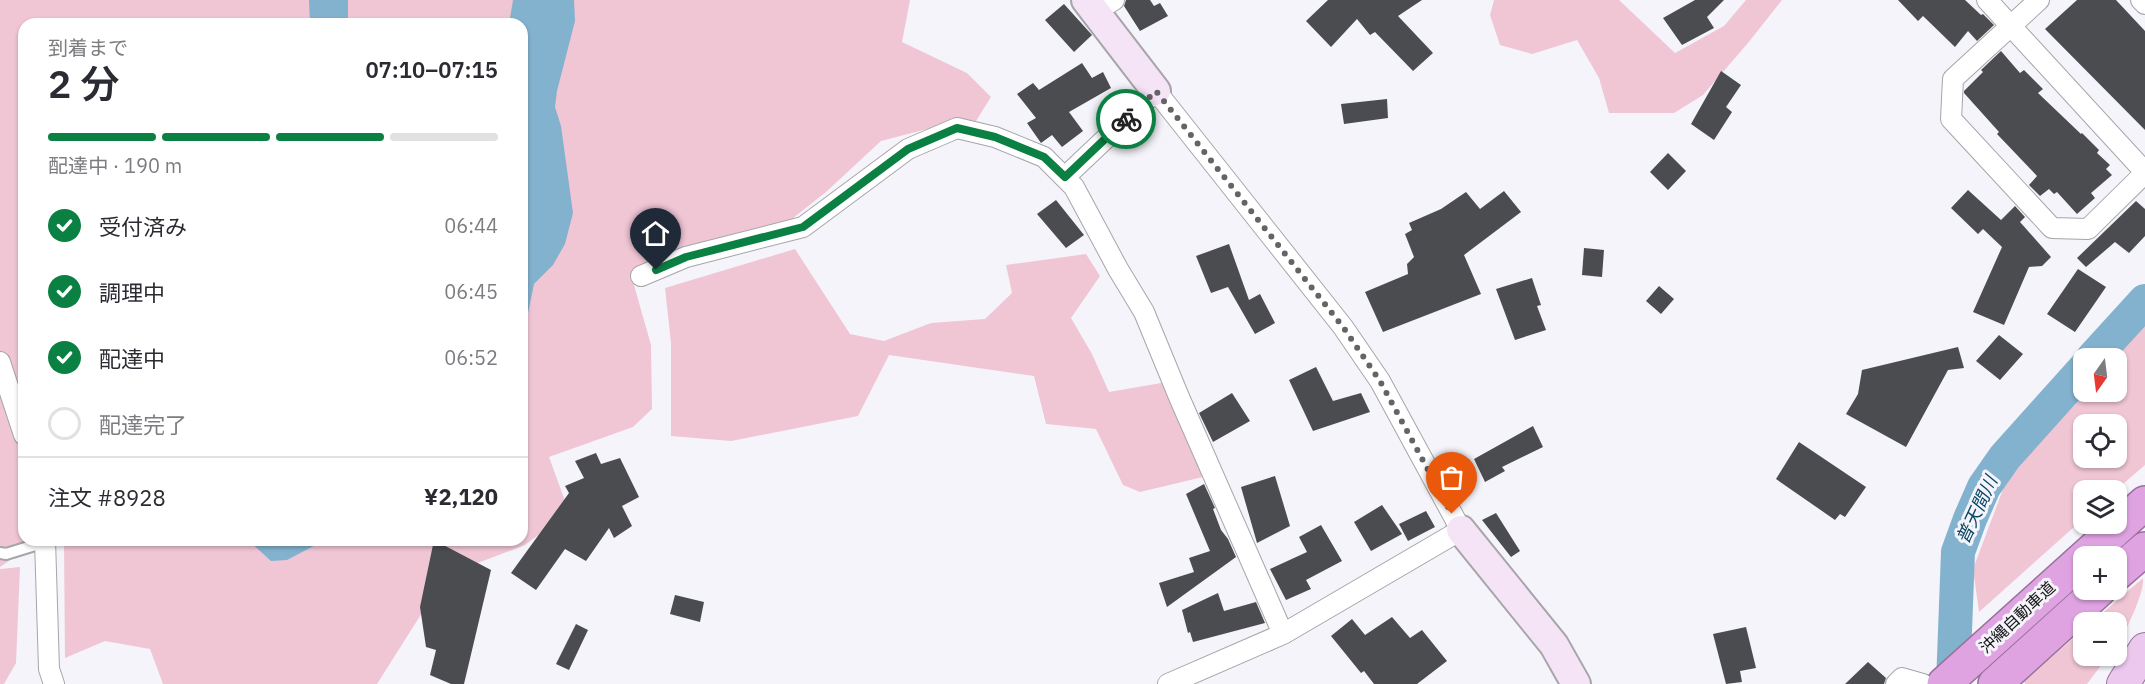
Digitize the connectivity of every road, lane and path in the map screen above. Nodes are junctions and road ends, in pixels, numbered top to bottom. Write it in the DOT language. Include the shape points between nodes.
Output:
graph roads {
  1 [pos="1987,0"];
  2 [pos="2039,0"];
  3 [pos="2141,0"];
  4 [pos="1098,4"];
  5 [pos="2145,4"];
  6 [pos="2011,26"];
  7 [pos="1156,91"];
  8 [pos="2145,172"];
  9 [pos="1065,177"];
  10 [pos="640,276"];
  11 [pos="0,362"];
  12 [pos="18,417"];
  13 [pos="2134,512"];
  14 [pos="1461,530"];
  15 [pos="30,546"];
  16 [pos="45,546"];
  17 [pos="2145,549"];
  18 [pos="0,553"];
  19 [pos="2127,565"];
  20 [pos="2087,600"];
  21 [pos="1283,634"];
  22 [pos="2145,649"];
  23 [pos="54,684"];
  24 [pos="1168,684"];
  25 [pos="1576,684"];
  26 [pos="1896,684"];
  27 [pos="1923,684"];
  28 [pos="1944,684"];
  29 [pos="1995,684"];
  30 [pos="2123,684"];
  1 -- 6 [label="street"];
  2 -- 6 [label="street"];
  3 -- 5 [label="street"];
  4 -- 7 [label="street"];
  6 -- 8 [label="street"];
  6 -- 8 [label="street" via="1953,79 1951,119 2052,228 2088,229"];
  7 -- 9 [label="street"];
  7 -- 14 [label="street" via="1343,327 1380,381"];
  9 -- 10 [label="street" via="1044,157 995,137 957,128 908,149 803,227 686,257"];
  9 -- 21 [label="street" via="1144,312"];
  11 -- 12 [label="street"];
  13 -- 28 [label="highway, 沖縄自動車道"];
  14 -- 21 [label="street"];
  14 -- 25 [label="street" via="1554,645"];
  15 -- 18 [label="lane"];
  16 -- 23 [label="street" via="50,669"];
  17 -- 19 [label="highway"];
  20 -- 29 [label="highway, 沖縄自動車道"];
  21 -- 24 [label="street"];
  22 -- 30 [label="main road"];
  26 -- 27 [label="street" via="1902,678"];
}
